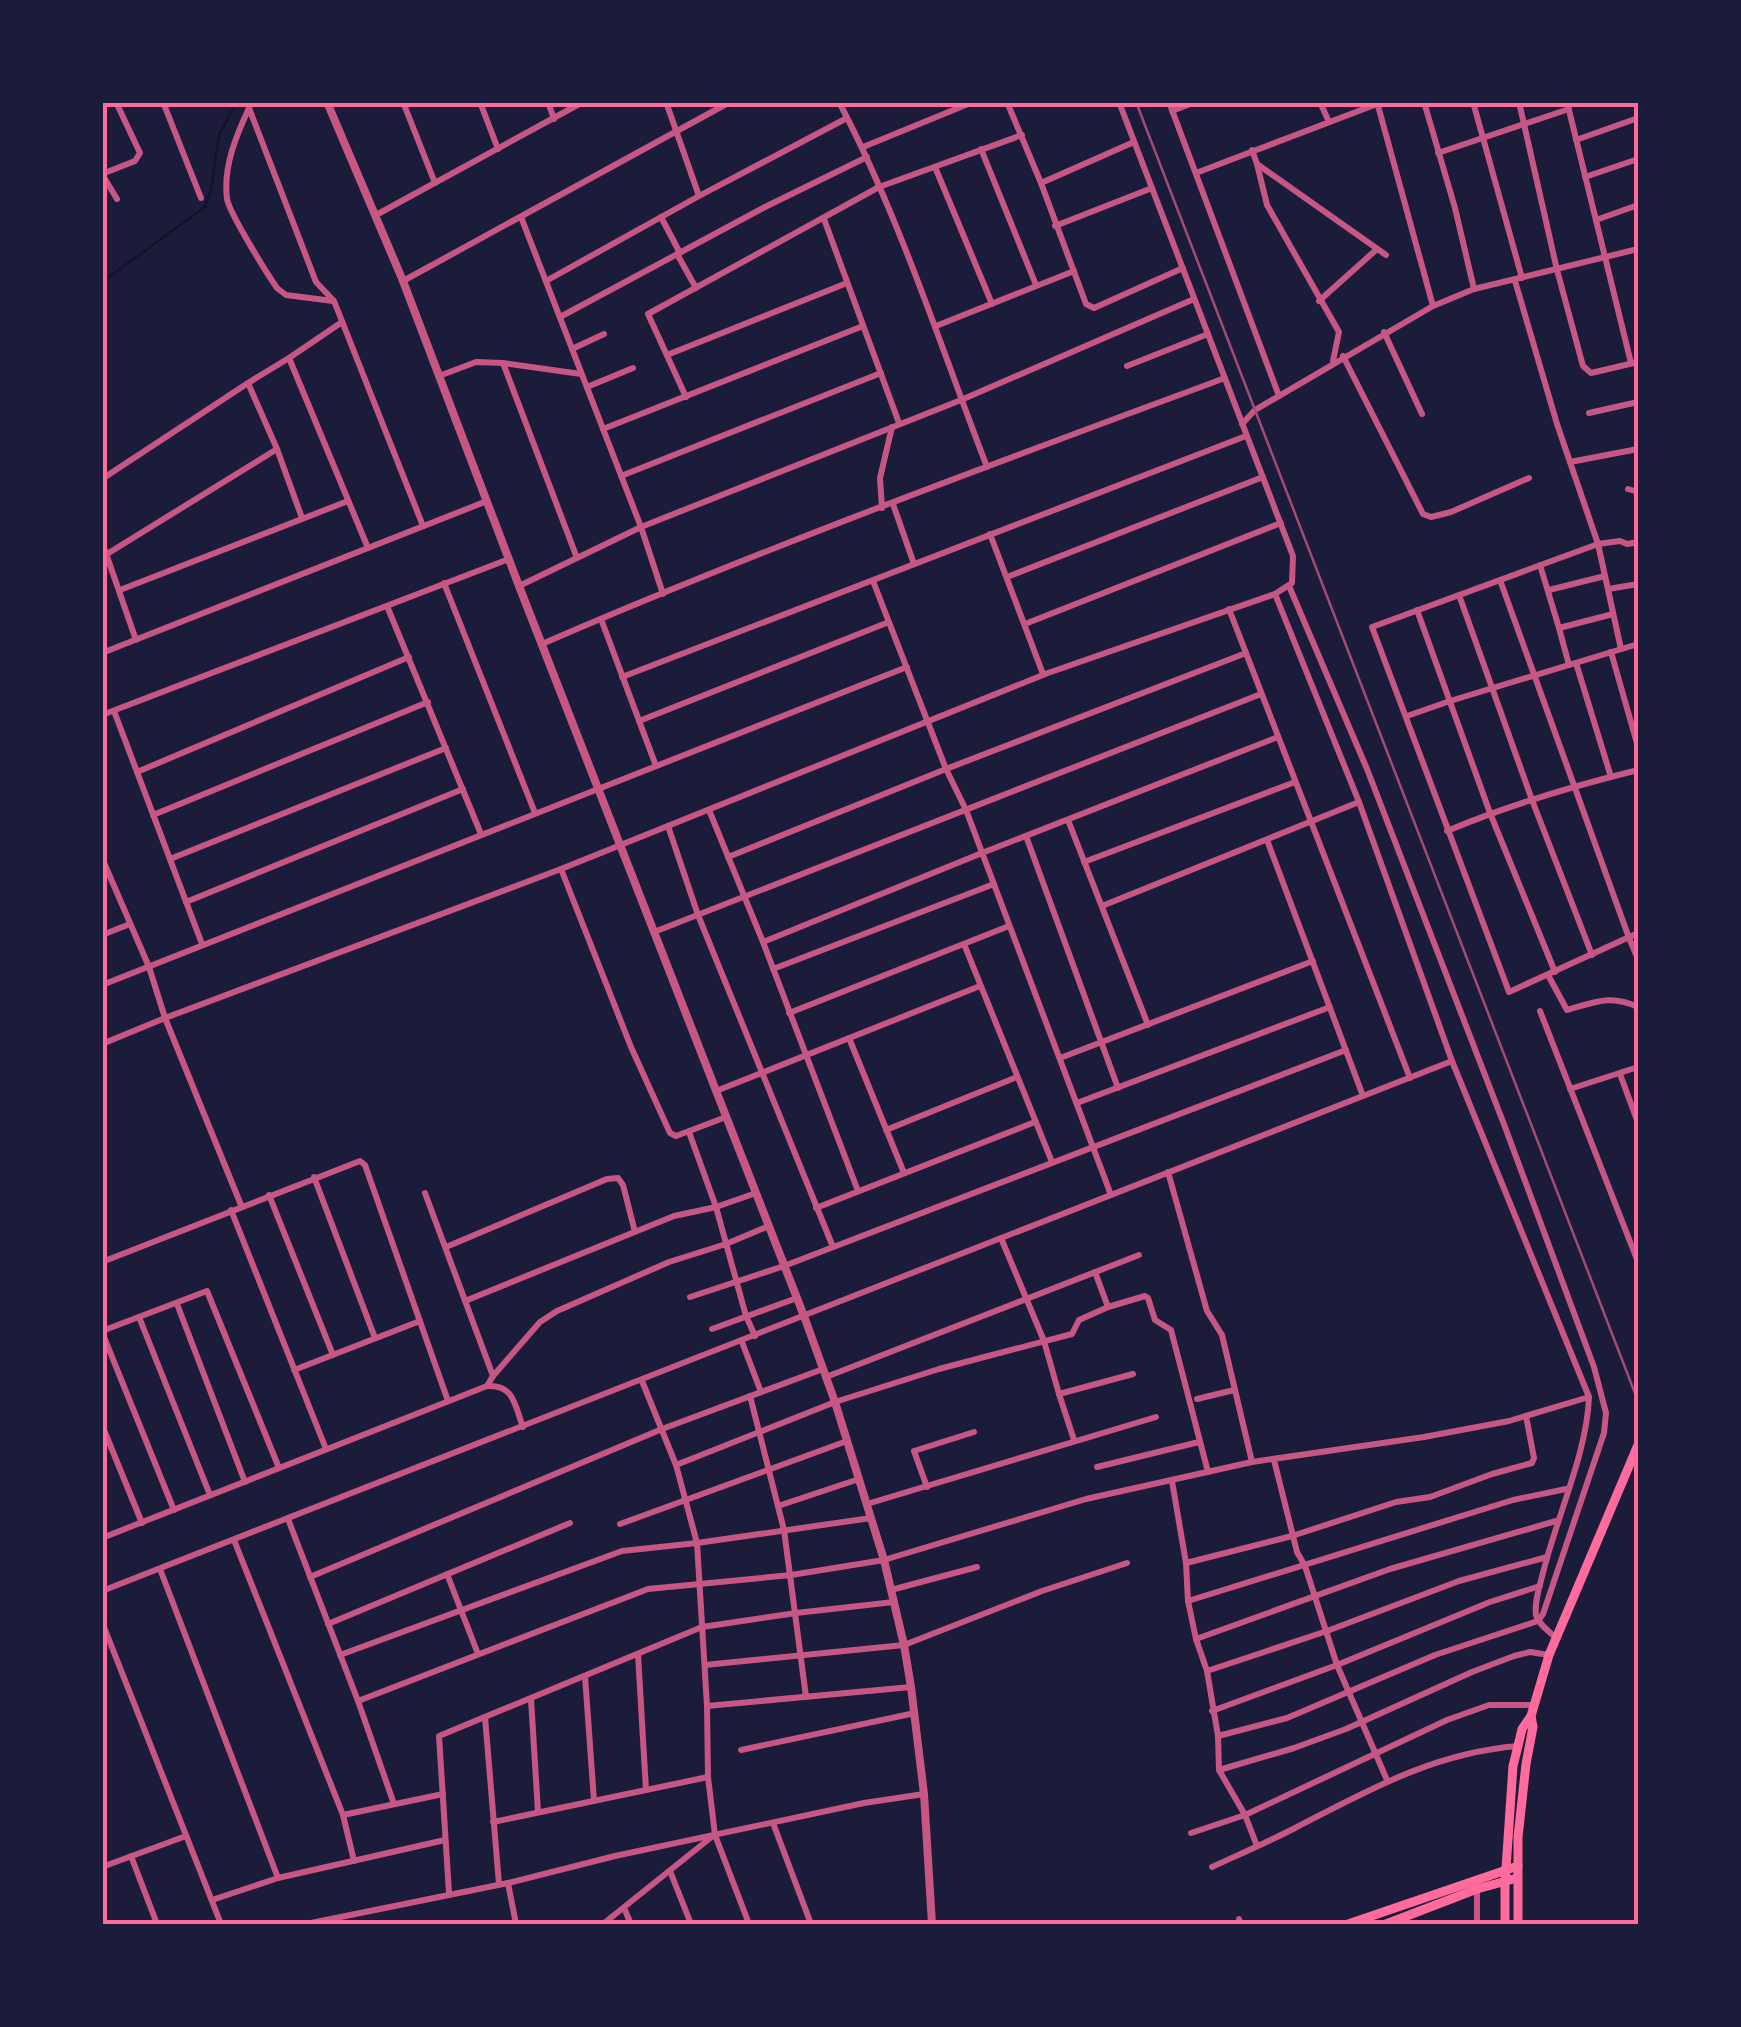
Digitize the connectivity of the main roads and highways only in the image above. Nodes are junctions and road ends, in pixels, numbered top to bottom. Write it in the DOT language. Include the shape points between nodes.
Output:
graph roads {
  1 [pos="1638,1445"];
  2 [pos="1531,1716"];
  3 [pos="1518,1866"];
  4 [pos="1506,1868"];
  5 [pos="1518,1878"];
  6 [pos="1504,1883"];
  7 [pos="1348,1924"];
  8 [pos="1386,1924"];
  9 [pos="1505,1924"];
  10 [pos="1518,1924"];
  1 -- 2 [label="main road" via="1549,1655"];
  2 -- 3 [label="main road"];
  2 -- 4 [label="main road" via="1513,1766"];
  3 -- 4 [label="main road"];
  3 -- 5 [label="main road"];
  4 -- 6 [label="main road"];
  4 -- 7 [label="main road"];
  5 -- 6 [label="main road"];
  5 -- 10 [label="main road"];
  6 -- 8 [label="main road"];
  6 -- 9 [label="main road"];
}
